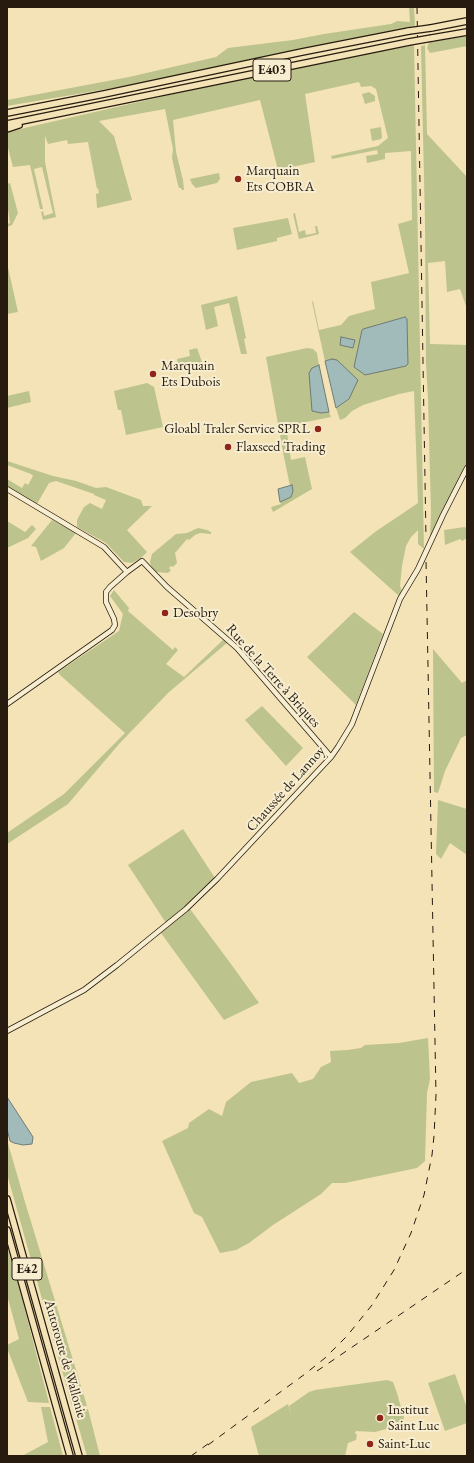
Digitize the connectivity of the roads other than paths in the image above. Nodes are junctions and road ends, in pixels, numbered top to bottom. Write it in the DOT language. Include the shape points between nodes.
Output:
graph roads {
  1 [pos="467,22"];
  2 [pos="467,32"];
  3 [pos="49,104"];
  4 [pos="84,108"];
  5 [pos="7,109"];
  6 [pos="7,113"];
  7 [pos="7,124"];
  8 [pos="7,129"];
  9 [pos="467,468"];
  10 [pos="7,489"];
  11 [pos="127,572"];
  12 [pos="7,704"];
  13 [pos="331,757"];
  14 [pos="7,1031"];
  15 [pos="7,1199"];
  16 [pos="7,1230"];
  17 [pos="70,1456"];
  18 [pos="79,1456"];
  1 -- 3 [label="highway, E403, bridge" via="409,31"];
  2 -- 4 [label="highway, E403, bridge"];
  3 -- 5 [label="highway"];
  3 -- 6 [label="highway, E403"];
  4 -- 7 [label="highway, E403"];
  4 -- 8 [label="highway" via="77,113"];
  9 -- 13 [label="main road, Chaussée de Lannoy" via="418,569 400,599 352,724"];
  10 -- 11 [label="main road" via="104,547"];
  11 -- 12 [label="main road" via="110,587 105,597 114,619 115,625 112,630"];
  11 -- 13 [label="main road, Rue de la Terre à Briques" via="142,561 167,587 229,640"];
  13 -- 14 [label="main road, Chaussée de Lannoy" via="214,883 186,909 84,990"];
  15 -- 18 [label="highway, Autoroute de Wallonie / E42"];
  16 -- 17 [label="highway, Autoroute de Wallonie / E42"];
}
